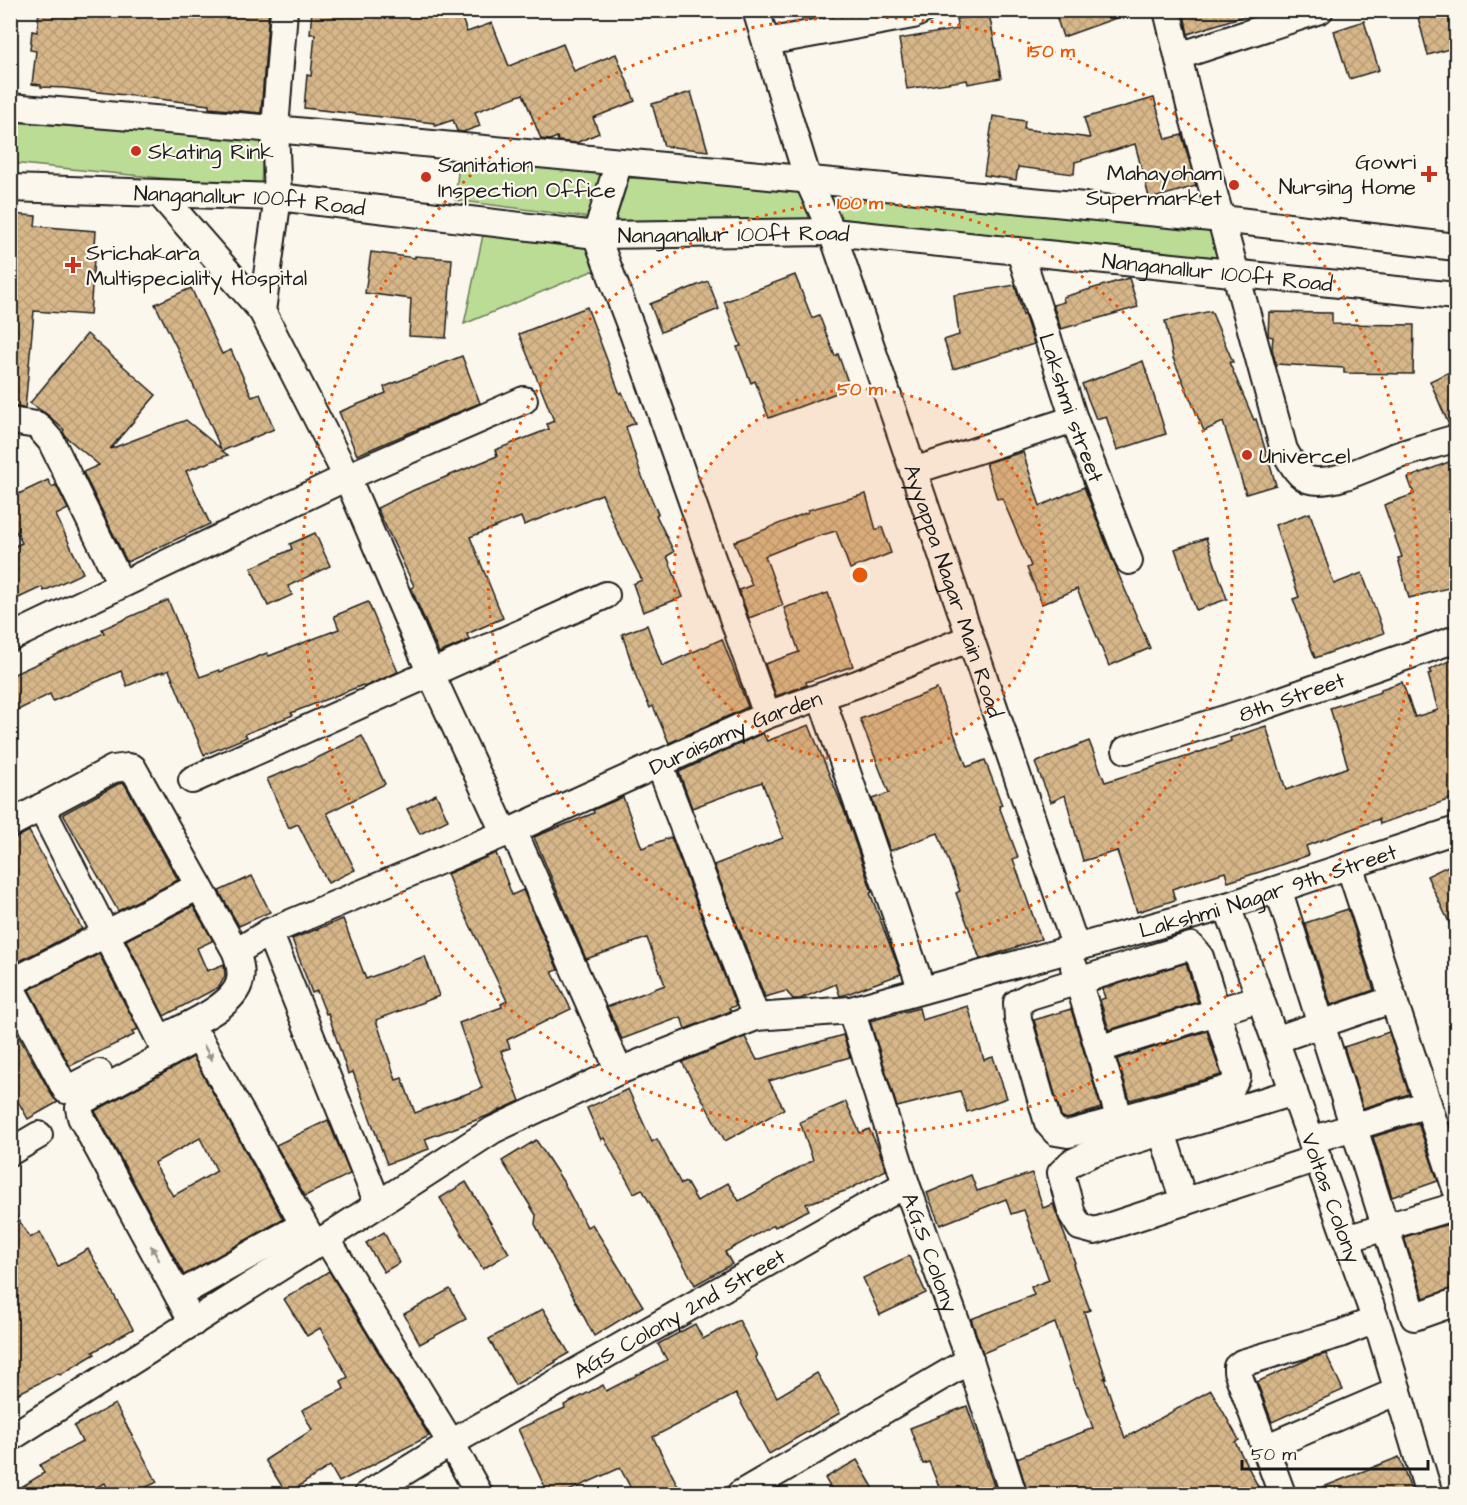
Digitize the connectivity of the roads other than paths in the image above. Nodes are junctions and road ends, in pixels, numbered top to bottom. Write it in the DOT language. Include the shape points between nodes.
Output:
graph roads {
  1 [pos="284,10"];
  2 [pos="756,10"];
  3 [pos="923,10"];
  4 [pos="1167,10"];
  5 [pos="1320,10"];
  6 [pos="766,42"];
  7 [pos="1179,56"];
  8 [pos="10,107"];
  9 [pos="275,129"];
  10 [pos="619,162"];
  11 [pos="808,180"];
  12 [pos="10,188"];
  13 [pos="160,194"];
  14 [pos="278,196"];
  15 [pos="1222,219"];
  16 [pos="832,232"];
  17 [pos="596,235"];
  18 [pos="1456,248"];
  19 [pos="1020,252"];
  20 [pos="1236,274"];
  21 [pos="1456,296"];
  22 [pos="262,311"];
  23 [pos="524,400"];
  24 [pos="1074,419"];
  25 [pos="10,421"];
  26 [pos="1456,438"];
  27 [pos="913,471"];
  28 [pos="347,477"];
  29 [pos="1129,561"];
  30 [pos="121,584"];
  31 [pos="606,594"];
  32 [pos="10,638"];
  33 [pos="970,638"];
  34 [pos="1456,639"];
  35 [pos="431,674"];
  36 [pos="821,697"];
  37 [pos="767,715"];
  38 [pos="1126,750"];
  39 [pos="659,764"];
  40 [pos="192,780"];
  41 [pos="41,807"];
  42 [pos="10,824"];
  43 [pos="1456,830"];
  44 [pos="509,832"];
  45 [pos="1349,865"];
  46 [pos="199,886"];
  47 [pos="1272,891"];
  48 [pos="1227,906"];
  49 [pos="269,932"];
  50 [pos="105,933"];
  51 [pos="1072,949"];
  52 [pos="236,952"];
  53 [pos="1078,982"];
  54 [pos="10,985"];
  55 [pos="922,990"];
  56 [pos="1260,998"];
  57 [pos="1394,999"];
  58 [pos="851,1010"];
  59 [pos="1216,1012"];
  60 [pos="756,1017"];
  61 [pos="1321,1024"];
  62 [pos="160,1040"];
  63 [pos="1275,1040"];
  64 [pos="1099,1049"];
  65 [pos="619,1071"];
  66 [pos="1294,1092"];
  67 [pos="1428,1104"];
  68 [pos="1120,1120"];
  69 [pos="1354,1127"];
  70 [pos="1161,1132"];
  71 [pos="39,1135"];
  72 [pos="1314,1149"];
  73 [pos="10,1152"];
  74 [pos="906,1184"];
  75 [pos="1456,1189"];
  76 [pos="1184,1202"];
  77 [pos="378,1204"];
  78 [pos="1456,1206"];
  79 [pos="1385,1227"];
  80 [pos="315,1236"];
  81 [pos="1346,1239"];
  82 [pos="178,1295"];
  83 [pos="1456,1302"];
  84 [pos="1456,1308"];
  85 [pos="193,1323"];
  86 [pos="1378,1327"];
  87 [pos="970,1360"];
  88 [pos="1398,1391"];
  89 [pos="10,1438"];
  90 [pos="452,1443"];
  91 [pos="1265,1448"];
  92 [pos="368,1494"];
  93 [pos="480,1494"];
  94 [pos="740,1494"];
  95 [pos="1013,1494"];
  96 [pos="1282,1494"];
  97 [pos="1429,1494"];
  1 -- 9 [label="street"];
  2 -- 6 [label="street, Ayyappa Nagar Main Road"];
  3 -- 6 [label="street"];
  4 -- 7 [label="street"];
  5 -- 7 [label="street"];
  6 -- 11 [label="street, Ayyappa Nagar Main Road"];
  7 -- 15 [label="street"];
  8 -- 9 [label="street"];
  9 -- 10 [label="street"];
  9 -- 14 [label="street"];
  10 -- 11 [label="street"];
  10 -- 17 [label="street"];
  11 -- 15 [label="street"];
  11 -- 16 [label="street, Ayyappa Nagar Main Road"];
  12 -- 13 [label="street, Nanganallur 100ft Road"];
  13 -- 14 [label="street, Nanganallur 100ft Road"];
  13 -- 22 [label="street"];
  14 -- 17 [label="street, Nanganallur 100ft Road"];
  14 -- 22 [label="street"];
  15 -- 18 [label="street"];
  15 -- 20 [label="street"];
  16 -- 17 [label="street, Nanganallur 100ft Road"];
  16 -- 19 [label="street, Nanganallur 100ft Road"];
  16 -- 27 [label="street, Ayyappa Nagar Main Road"];
  17 -- 37 [label="street"];
  19 -- 20 [label="street, Nanganallur 100ft Road"];
  19 -- 24 [label="street, Lakshmi street"];
  20 -- 21 [label="street, Nanganallur 100ft Road"];
  20 -- 26 [label="street" via="1284,450 1295,469 1309,480 1329,480"];
  22 -- 28 [label="street"];
  23 -- 28 [label="street"];
  24 -- 27 [label="street"];
  24 -- 29 [label="street, Lakshmi street"];
  25 -- 30 [label="street" via="37,424 51,441"];
  27 -- 33 [label="street, Ayyappa Nagar Main Road"];
  28 -- 30 [label="street"];
  28 -- 35 [label="street"];
  30 -- 32 [label="street"];
  31 -- 35 [label="street"];
  33 -- 36 [label="street, Duraisamy Garden"];
  33 -- 51 [label="street, Ayyappa Nagar Main Road"];
  34 -- 38 [label="street, 8th Street"];
  35 -- 40 [label="street"];
  35 -- 44 [label="street"];
  36 -- 37 [label="street, Duraisamy Garden"];
  36 -- 55 [label="street"];
  37 -- 39 [label="street, Duraisamy Garden"];
  39 -- 44 [label="street, Duraisamy Garden"];
  39 -- 60 [label="street"];
  41 -- 42 [label="street"];
  41 -- 46 [label="street" via="113,769 133,768"];
  41 -- 50 [label="street"];
  43 -- 45 [label="street, Lakshmi Nagar 9th Street"];
  44 -- 49 [label="street, Duraisamy Garden"];
  44 -- 65 [label="street"];
  45 -- 47 [label="street, Lakshmi Nagar 9th Street"];
  45 -- 57 [label="street"];
  46 -- 50 [label="street"];
  46 -- 52 [label="street"];
  47 -- 48 [label="street, Lakshmi Nagar 9th Street"];
  47 -- 61 [label="street" via="1282,901"];
  48 -- 51 [label="street, Lakshmi Nagar 9th Street"];
  48 -- 56 [label="street, Voltas Colony"];
  49 -- 52 [label="street, Duraisamy Garden"];
  49 -- 77 [label="street"];
  50 -- 54 [label="street"];
  50 -- 62 [label="street"];
  51 -- 53 [label="street, Ayyappa Nagar Main Road"];
  51 -- 55 [label="street, Lakshmi Nagar 9th Street"];
  52 -- 62 [label="street" via="241,971 236,993 220,1008"];
  53 -- 59 [label="street" via="1191,946 1200,957"];
  53 -- 64 [label="street, Ayyappa Nagar Main Road"];
  53 -- 68 [label="street" via="1017,1003 1047,1123 1056,1132 1068,1134"];
  54 -- 62 [label="street" via="66,1090"];
  55 -- 58 [label="street, Lakshmi Nagar 9th Street"];
  56 -- 59 [label="street"];
  56 -- 63 [label="street, Voltas Colony"];
  57 -- 61 [label="street"];
  57 -- 67 [label="street"];
  58 -- 60 [label="street, Lakshmi Nagar 9th Street"];
  58 -- 74 [label="street, A.G.S Colony"];
  59 -- 64 [label="street"];
  59 -- 68 [label="street" via="1237,1077 1232,1088"];
  60 -- 65 [label="street, Lakshmi Nagar 9th Street"];
  61 -- 63 [label="street"];
  61 -- 69 [label="street"];
  63 -- 66 [label="street, Voltas Colony"];
  64 -- 68 [label="street, Ayyappa Nagar Main Road"];
  65 -- 77 [label="street, Lakshmi Nagar 9th Street" via="493,1130"];
  66 -- 70 [label="street"];
  66 -- 72 [label="street, Voltas Colony"];
  67 -- 69 [label="street"];
  67 -- 75 [label="street"];
  69 -- 72 [label="street"];
  69 -- 79 [label="street"];
  70 -- 76 [label="street"];
  70 -- 76 [label="street" via="1071,1162 1061,1173 1072,1214 1080,1227 1095,1231"];
  71 -- 73 [label="street"];
  72 -- 76 [label="street"];
  72 -- 81 [label="street, Voltas Colony"];
  74 -- 87 [label="street, A.G.S Colony"];
  74 -- 90 [label="street, AGS Colony 2nd Street"];
  77 -- 80 [label="street, Lakshmi Nagar 9th Street"];
  78 -- 79 [label="street"];
  79 -- 81 [label="street"];
  79 -- 83 [label="street" via="1414,1317"];
  80 -- 82 [label="street"];
  82 -- 80 [label="street, one-way" via="79,1108 82,1101 195,1039 200,1040"];
  80 -- 85 [label="street"];
  80 -- 90 [label="street"];
  81 -- 86 [label="street, Voltas Colony"];
  82 -- 85 [label="street"];
  84 -- 86 [label="street"];
  85 -- 89 [label="street"];
  86 -- 88 [label="street, Voltas Colony"];
  86 -- 91 [label="street" via="1340,1334 1237,1367"];
  87 -- 94 [label="street"];
  87 -- 95 [label="street, A.G.S Colony"];
  88 -- 91 [label="street"];
  88 -- 97 [label="street, Voltas Colony"];
  90 -- 92 [label="street, AGS Colony 2nd Street"];
  90 -- 93 [label="street"];
  91 -- 96 [label="street"];
}
